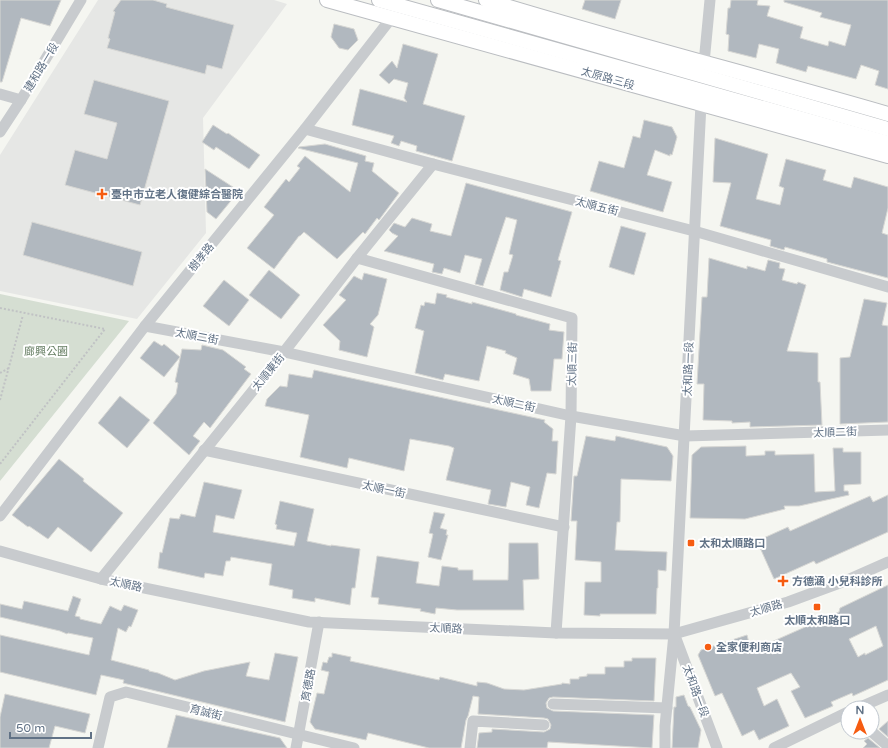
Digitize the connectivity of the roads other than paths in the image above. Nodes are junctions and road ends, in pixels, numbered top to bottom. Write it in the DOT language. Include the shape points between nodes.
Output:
graph roads {
  1 [pos="81,0"];
  2 [pos="327,0"];
  3 [pos="380,0"];
  4 [pos="438,0"];
  5 [pos="486,0"];
  6 [pos="710,0"];
  7 [pos="402,3"];
  8 [pos="392,18"];
  9 [pos="704,63"];
  10 [pos="0,94"];
  11 [pos="22,100"];
  12 [pos="701,104"];
  13 [pos="888,114"];
  14 [pos="305,129"];
  15 [pos="888,129"];
  16 [pos="0,132"];
  17 [pos="888,143"];
  18 [pos="888,156"];
  19 [pos="434,164"];
  20 [pos="694,231"];
  21 [pos="357,258"];
  22 [pos="888,287"];
  23 [pos="145,326"];
  24 [pos="284,352"];
  25 [pos="571,416"];
  26 [pos="888,430"];
  27 [pos="685,436"];
  28 [pos="204,450"];
  29 [pos="0,516"];
  30 [pos="564,527"];
  31 [pos="0,551"];
  32 [pos="888,562"];
  33 [pos="101,579"];
  34 [pos="319,622"];
  35 [pos="556,633"];
  36 [pos="674,634"];
  37 [pos="888,695"];
  38 [pos="876,700"];
  39 [pos="553,704"];
  40 [pos="667,708"];
  41 [pos="840,716"];
  42 [pos="544,725"];
  43 [pos="299,734"];
  44 [pos="880,739"];
  45 [pos="888,746"];
  46 [pos="98,748"];
  47 [pos="296,748"];
  48 [pos="354,748"];
  49 [pos="470,748"];
  50 [pos="665,748"];
  51 [pos="717,748"];
  52 [pos="774,748"];
  1 -- 11 [label="street, 建和路一段"];
  2 -- 8 [label="main road, 太原路三段"];
  3 -- 7 [label="main road, 太原路三段"];
  4 -- 15 [label="main road"];
  5 -- 9 [label="main road"];
  6 -- 9 [label="street"];
  7 -- 8 [label="street, 樹孝路"];
  7 -- 17 [label="main road, 太原路三段"];
  8 -- 12 [label="main road, 太原路三段"];
  8 -- 14 [label="street, 樹孝路"];
  9 -- 13 [label="main road"];
  10 -- 11 [label="street"];
  11 -- 16 [label="street, 建和路一段"];
  12 -- 18 [label="main road, 太原路三段"];
  12 -- 20 [label="street, 太和路一段"];
  14 -- 19 [label="street, 太順五街"];
  14 -- 23 [label="street, 樹孝路"];
  19 -- 20 [label="street, 太順五街"];
  19 -- 21 [label="street, 太順東街"];
  20 -- 22 [label="street, 太順五街"];
  20 -- 27 [label="street, 太和路一段"];
  21 -- 24 [label="street, 太順東街"];
  21 -- 25 [label="street, 太順三街" via="572,318"];
  23 -- 24 [label="street, 太順二街"];
  23 -- 29 [label="street, 樹孝路"];
  24 -- 25 [label="street, 太順二街"];
  24 -- 28 [label="street, 太順東街"];
  25 -- 27 [label="street, 太順二街"];
  25 -- 30 [label="street, 太順三街"];
  26 -- 27 [label="street, 太順二街"];
  27 -- 36 [label="street, 太和路一段"];
  28 -- 30 [label="street, 太順一街"];
  28 -- 33 [label="street, 太順東街"];
  30 -- 35 [label="street, 太順三街"];
  31 -- 33 [label="street, 太順路"];
  32 -- 36 [label="street, 太順路" via="788,602"];
  33 -- 34 [label="street, 太順路"];
  34 -- 35 [label="street, 太順路"];
  34 -- 43 [label="street, 育德路"];
  35 -- 36 [label="street, 太順路"];
  36 -- 40 [label="street, 太和路一段"];
  36 -- 51 [label="street, 太和路一段"];
  37 -- 38 [label="street"];
  39 -- 40 [label="street"];
  40 -- 50 [label="street, 太和路一段"];
  41 -- 52 [label="street"];
  42 -- 49 [label="street" via="473,721"];
  43 -- 46 [label="street, 育誠街" via="126,692 110,697"];
  43 -- 47 [label="street, 育德路"];
  43 -- 48 [label="street, 育誠街"];
  44 -- 45 [label="street"];
}
